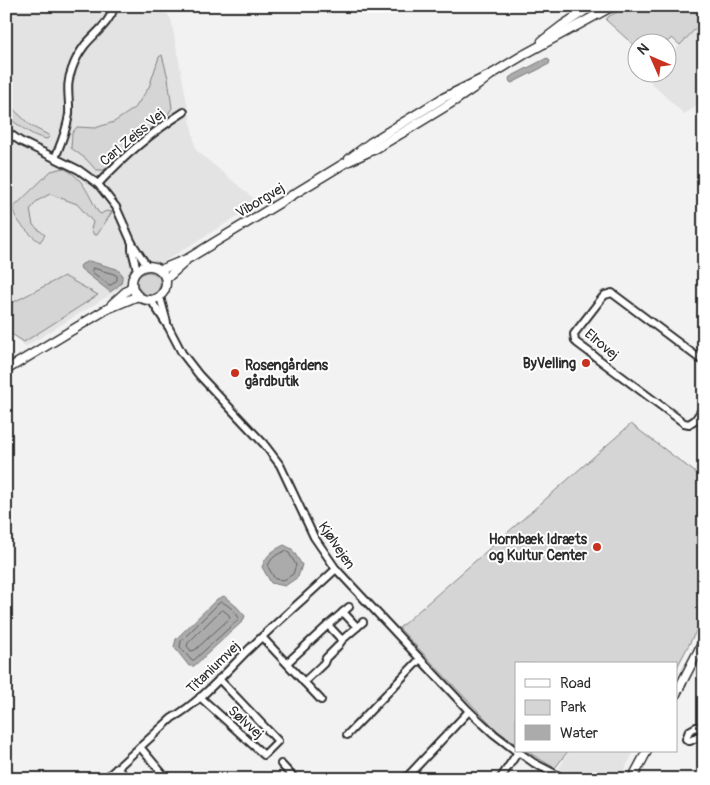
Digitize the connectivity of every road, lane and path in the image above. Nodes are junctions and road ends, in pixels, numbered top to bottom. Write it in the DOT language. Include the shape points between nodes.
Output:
graph roads {
  1 [pos="115,6"];
  2 [pos="592,6"];
  3 [pos="613,6"];
  4 [pos="525,54"];
  5 [pos="184,112"];
  6 [pos="6,131"];
  7 [pos="54,158"];
  8 [pos="98,184"];
  9 [pos="132,243"];
  10 [pos="189,258"];
  11 [pos="147,266"];
  12 [pos="137,270"];
  13 [pos="160,270"];
  14 [pos="166,279"];
  15 [pos="132,286"];
  16 [pos="138,296"];
  17 [pos="160,297"];
  18 [pos="151,300"];
  19 [pos="107,309"];
  20 [pos="169,328"];
  21 [pos="704,362"];
  22 [pos="6,370"];
  23 [pos="704,408"];
  24 [pos="336,569"];
  25 [pos="363,622"];
  26 [pos="328,625"];
  27 [pos="357,627"];
  28 [pos="262,637"];
  29 [pos="342,640"];
  30 [pos="704,640"];
  31 [pos="700,654"];
  32 [pos="420,659"];
  33 [pos="286,663"];
  34 [pos="219,679"];
  35 [pos="304,682"];
  36 [pos="678,691"];
  37 [pos="200,697"];
  38 [pos="321,700"];
  39 [pos="469,711"];
  40 [pos="347,735"];
  41 [pos="140,747"];
  42 [pos="515,750"];
  43 [pos="516,752"];
  44 [pos="518,752"];
  45 [pos="646,752"];
  46 [pos="281,764"];
  47 [pos="117,768"];
  48 [pos="105,779"];
  49 [pos="128,779"];
  50 [pos="167,779"];
  51 [pos="295,779"];
  52 [pos="405,779"];
  53 [pos="500,779"];
  54 [pos="565,779"];
  55 [pos="632,779"];
  1 -- 7 [label="street" via="106,24 76,57 67,86 69,113 66,130"];
  2 -- 4 [label="main road, Viborgvej"];
  3 -- 4 [label="main road, Viborgvej"];
  4 -- 10 [label="main road, Viborgvej" via="443,98 370,143 345,163"];
  5 -- 8 [label="street, Carl Zeiss Vej" via="116,164"];
  6 -- 7 [label="street"];
  7 -- 8 [label="street"];
  8 -- 9 [label="street" via="116,207"];
  9 -- 11 [label="street"];
  9 -- 12 [label="street"];
  10 -- 13 [label="main road, Viborgvej"];
  10 -- 14 [label="main road, Viborgvej"];
  11 -- 12 [label="main road"];
  11 -- 13 [label="main road"];
  12 -- 15 [label="main road"];
  13 -- 14 [label="main road"];
  14 -- 17 [label="main road" via="165,290"];
  15 -- 16 [label="main road"];
  15 -- 19 [label="main road"];
  16 -- 18 [label="main road"];
  16 -- 19 [label="main road"];
  17 -- 18 [label="main road"];
  17 -- 20 [label="street, Kjølvejen"];
  18 -- 20 [label="street, Kjølvejen"];
  19 -- 22 [label="main road"];
  20 -- 24 [label="street, Kjølvejen" via="199,376 280,465 314,537"];
  21 -- 23 [label="street, Elrovej" via="612,294 602,298 574,334 577,343 684,422 692,422"];
  24 -- 28 [label="street, Titaniumvej"];
  24 -- 32 [label="street, Kjølvejen"];
  25 -- 27 [label="street"];
  26 -- 27 [label="street" via="346,610"];
  26 -- 29 [label="street"];
  26 -- 33 [label="street"];
  27 -- 29 [label="street"];
  28 -- 33 [label="street"];
  28 -- 34 [label="street, Titaniumvej"];
  29 -- 35 [label="street"];
  30 -- 31 [label="main road"];
  31 -- 36 [label="main road"];
  32 -- 39 [label="street, Kjølvejen"];
  32 -- 40 [label="street"];
  33 -- 35 [label="street"];
  34 -- 37 [label="street, Titaniumvej"];
  34 -- 37 [label="street, Sølvvej" via="278,741 264,755"];
  35 -- 38 [label="street"];
  37 -- 41 [label="street, Titaniumvej"];
  39 -- 42 [label="street, Kjølvejen"];
  39 -- 52 [label="street"];
  41 -- 47 [label="street, Titaniumvej"];
  41 -- 50 [label="street"];
  43 -- 53 [label="street"];
  44 -- 54 [label="street, Kjølvejen"];
  45 -- 55 [label="main road"];
  46 -- 51 [label="street"];
  47 -- 48 [label="street, Titaniumvej"];
  47 -- 49 [label="street"];
}
